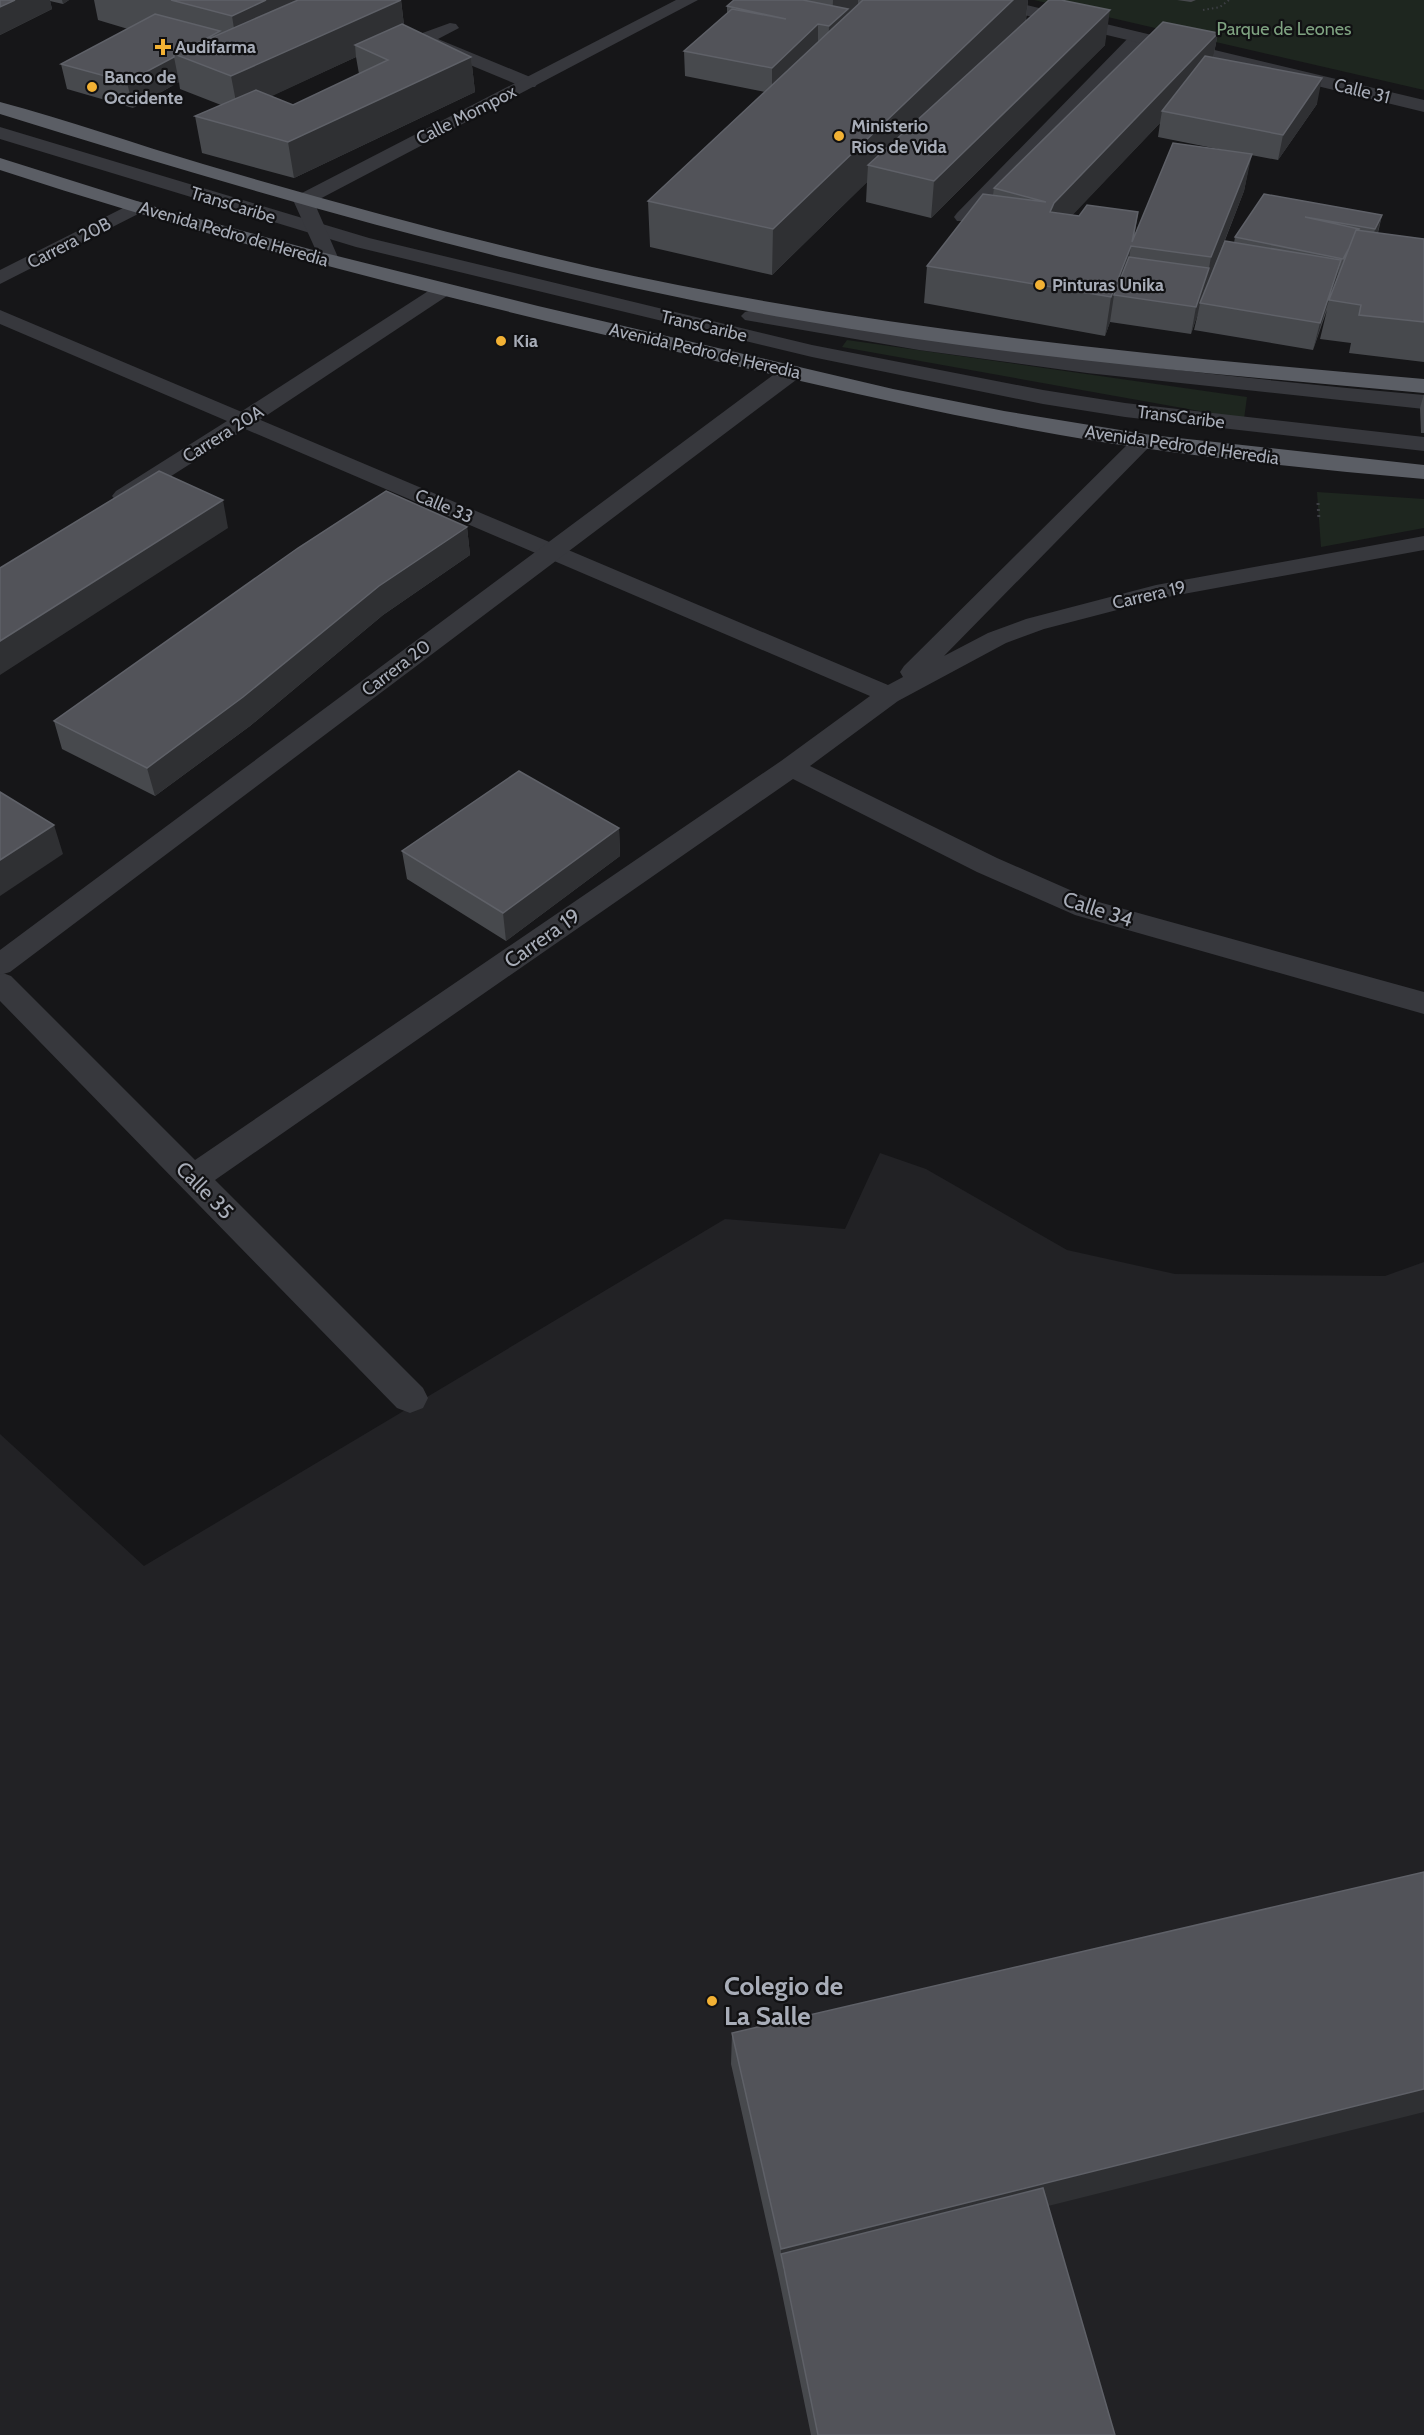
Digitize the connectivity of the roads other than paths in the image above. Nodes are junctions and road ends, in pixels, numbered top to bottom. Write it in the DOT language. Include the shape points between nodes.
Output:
graph roads {
  1 [pos="688,0"];
  2 [pos="985,0"];
  3 [pos="450,28"];
  4 [pos="1139,37"];
  5 [pos="529,83"];
  6 [pos="1424,106"];
  7 [pos="0,108"];
  8 [pos="0,118"];
  9 [pos="0,133"];
  10 [pos="0,164"];
  11 [pos="137,207"];
  12 [pos="310,215"];
  13 [pos="963,217"];
  14 [pos="330,262"];
  15 [pos="0,278"];
  16 [pos="443,290"];
  17 [pos="0,316"];
  18 [pos="792,372"];
  19 [pos="1424,386"];
  20 [pos="1424,402"];
  21 [pos="244,420"];
  22 [pos="1143,442"];
  23 [pos="1424,444"];
  24 [pos="1424,472"];
  25 [pos="107,506"];
  26 [pos="1424,543"];
  27 [pos="552,552"];
  28 [pos="889,695"];
  29 [pos="791,767"];
  30 [pos="0,965"];
  31 [pos="0,983"];
  32 [pos="1424,1003"];
  33 [pos="194,1178"];
  34 [pos="410,1398"];
  1 -- 5 [label="street, Calle Mompox"];
  2 -- 4 [label="street, Calle 31"];
  3 -- 5 [label="street" via="423,39"];
  4 -- 6 [label="street, Calle 31"];
  4 -- 13 [label="street"];
  5 -- 12 [label="street, Calle Mompox"];
  7 -- 12 [label="highway" via="162,160"];
  8 -- 12 [label="street, TransCaribe"];
  9 -- 12 [label="street, TransCaribe"];
  10 -- 11 [label="highway, Avenida Pedro de Heredia"];
  11 -- 14 [label="highway, Avenida Pedro de Heredia"];
  11 -- 15 [label="street, Carrera 20B"];
  12 -- 14 [label="street"];
  12 -- 19 [label="highway" via="791,313 1054,351"];
  12 -- 20 [label="street, TransCaribe" via="359,231 597,286 824,329 1120,372"];
  12 -- 23 [label="street, TransCaribe" via="460,268 800,349 1125,410"];
  14 -- 16 [label="highway, Avenida Pedro de Heredia"];
  16 -- 18 [label="highway, Avenida Pedro de Heredia"];
  16 -- 21 [label="street, Carrera 20A"];
  17 -- 21 [label="street, Calle 33"];
  18 -- 22 [label="highway, Avenida Pedro de Heredia" via="1056,428"];
  18 -- 27 [label="street, Carrera 20"];
  21 -- 25 [label="street, Carrera 20A"];
  21 -- 27 [label="street, Calle 33"];
  22 -- 24 [label="highway, Avenida Pedro de Heredia"];
  22 -- 28 [label="street, Carrera 19"];
  26 -- 28 [label="street, Carrera 19" via="1165,590 1035,624 997,638"];
  27 -- 28 [label="street, Calle 33"];
  27 -- 30 [label="street, Carrera 20"];
  28 -- 29 [label="street, Carrera 19"];
  29 -- 32 [label="street, Calle 34" via="987,865 1085,908"];
  29 -- 33 [label="street, Carrera 19"];
  31 -- 33 [label="street, Calle 35"];
  33 -- 34 [label="street, Calle 35"];
}
